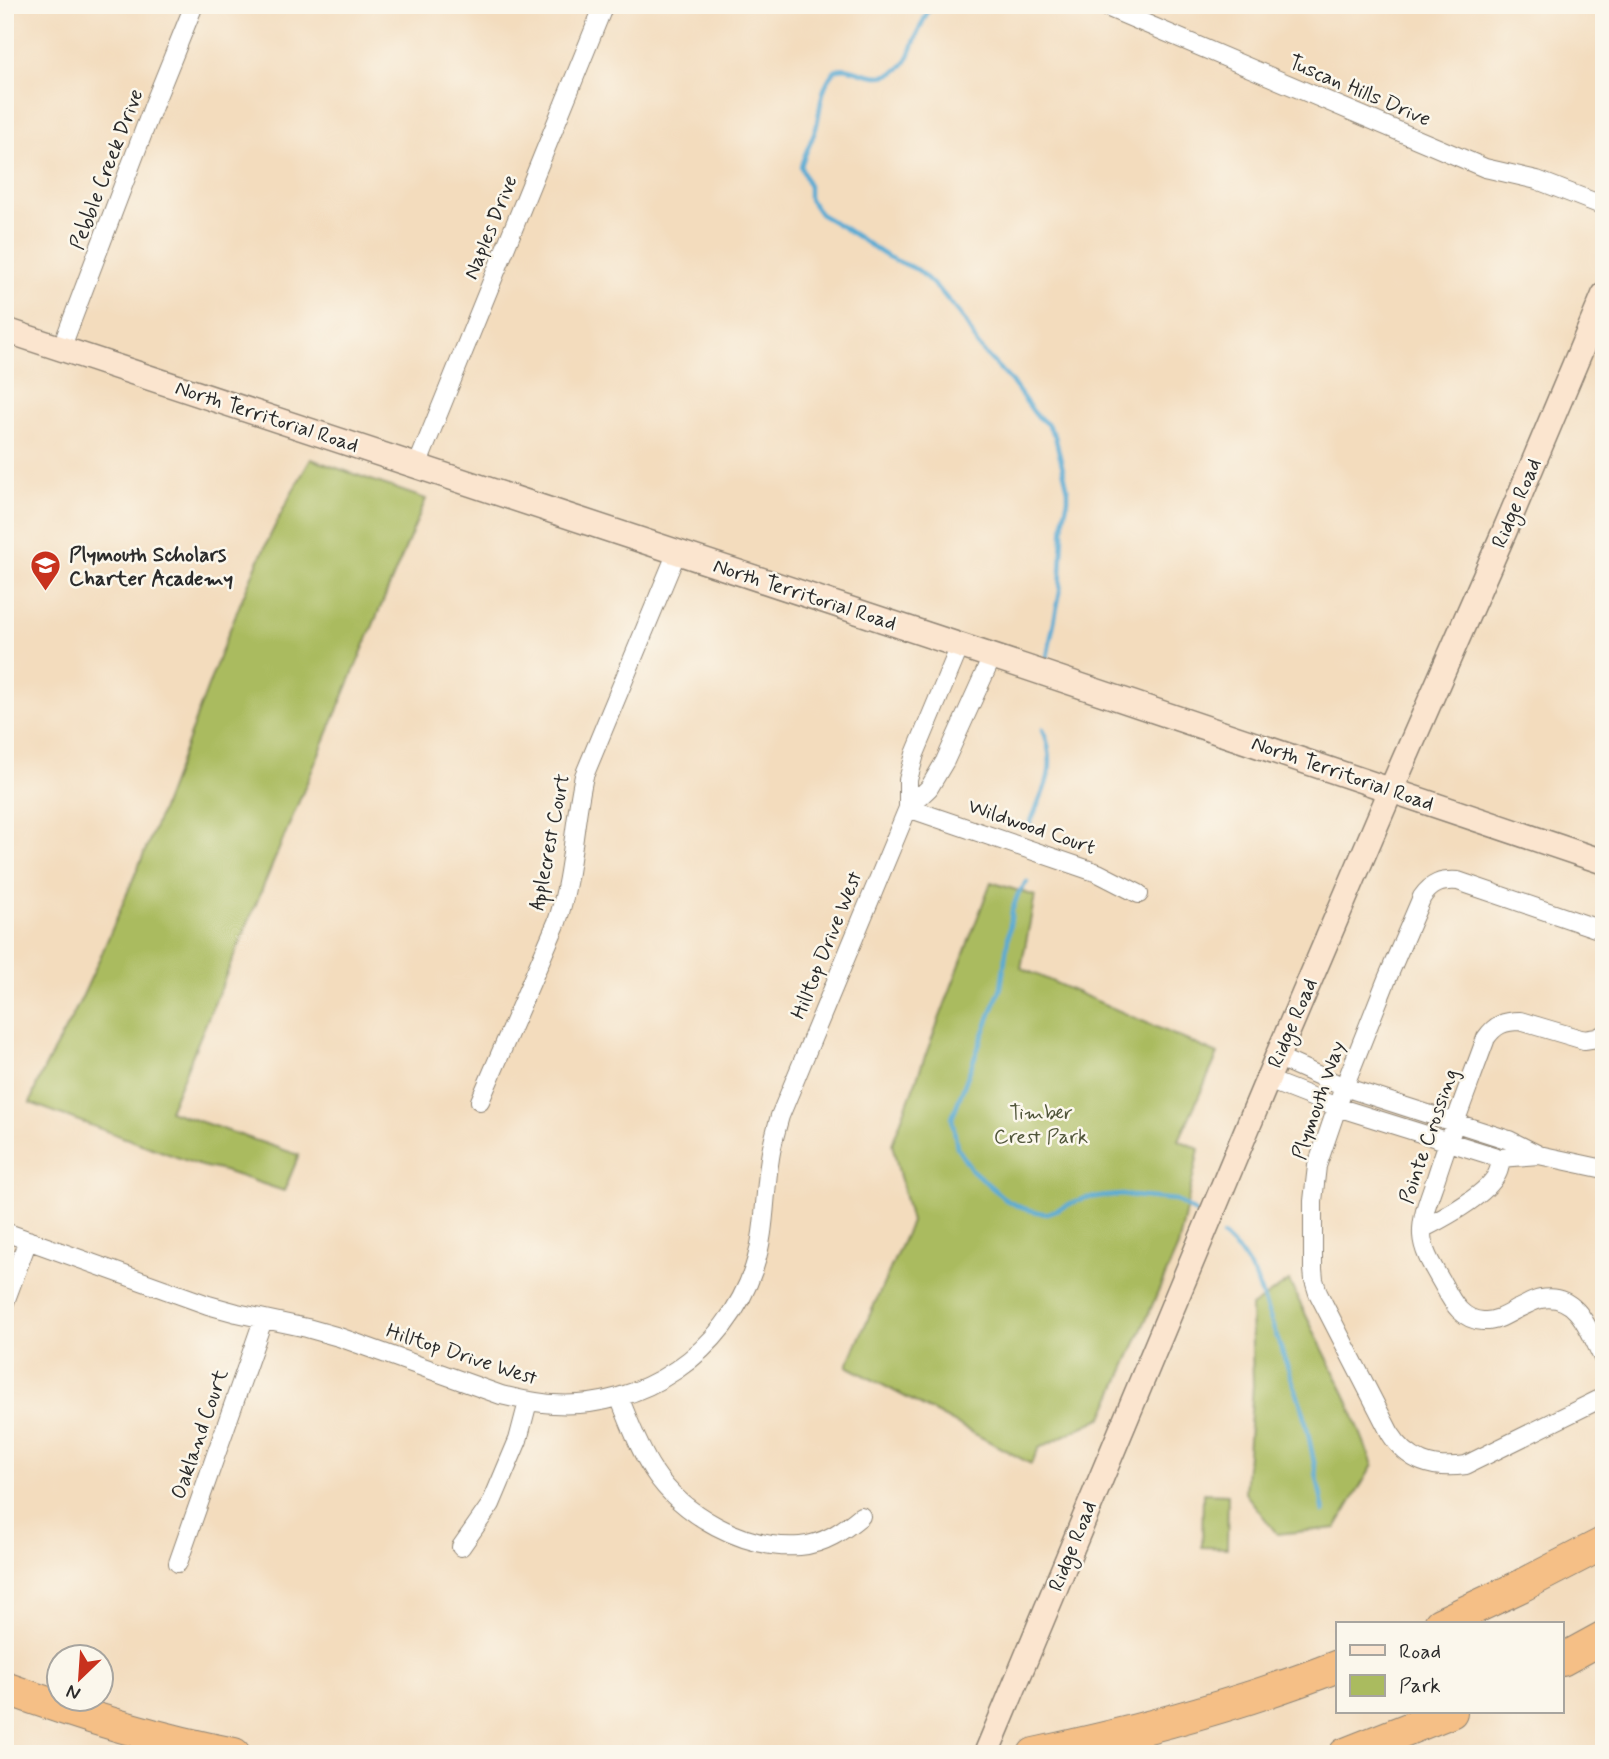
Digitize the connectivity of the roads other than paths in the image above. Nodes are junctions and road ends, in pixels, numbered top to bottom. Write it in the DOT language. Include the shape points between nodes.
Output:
graph roads {
  1 [pos="194,5"];
  2 [pos="604,5"];
  3 [pos="1102,5"];
  4 [pos="1604,206"];
  5 [pos="1604,295"];
  6 [pos="5,330"];
  7 [pos="61,349"];
  8 [pos="418,466"];
  9 [pos="677,552"];
  10 [pos="960,646"];
  11 [pos="992,657"];
  12 [pos="1391,790"];
  13 [pos="908,808"];
  14 [pos="1604,862"];
  15 [pos="1139,894"];
  16 [pos="1604,931"];
  17 [pos="1604,1034"];
  18 [pos="1277,1057"];
  19 [pos="1268,1080"];
  20 [pos="1344,1087"];
  21 [pos="480,1101"];
  22 [pos="1337,1107"];
  23 [pos="1454,1122"];
  24 [pos="1447,1143"];
  25 [pos="1539,1154"];
  26 [pos="1500,1158"];
  27 [pos="1604,1170"];
  28 [pos="1422,1229"];
  29 [pos="5,1232"];
  30 [pos="28,1240"];
  31 [pos="5,1302"];
  32 [pos="263,1320"];
  33 [pos="1604,1360"];
  34 [pos="620,1397"];
  35 [pos="1604,1397"];
  36 [pos="528,1402"];
  37 [pos="861,1516"];
  38 [pos="1604,1543"];
  39 [pos="461,1547"];
  40 [pos="178,1563"];
  41 [pos="1444,1622"];
  42 [pos="1604,1637"];
  43 [pos="1564,1659"];
  44 [pos="1336,1667"];
  45 [pos="5,1688"];
  46 [pos="1446,1714"];
  47 [pos="234,1754"];
  48 [pos="986,1754"];
  49 [pos="1034,1754"];
  50 [pos="1345,1754"];
  1 -- 7 [label="street, Pebble Creek Drive"];
  2 -- 8 [label="street, Naples Drive"];
  3 -- 4 [label="street, Tuscan Hills Drive" via="1485,168 1537,180"];
  5 -- 12 [label="main road, Ridge Road"];
  6 -- 7 [label="main road, North Territorial Road"];
  7 -- 8 [label="main road, North Territorial Road"];
  8 -- 9 [label="main road, North Territorial Road"];
  9 -- 10 [label="main road, North Territorial Road"];
  9 -- 21 [label="street, Applecrest Court" via="584,776 570,875 557,922"];
  10 -- 11 [label="main road, North Territorial Road"];
  10 -- 13 [label="street, Hilltop Drive West" via="915,754 908,780"];
  11 -- 12 [label="main road, North Territorial Road"];
  11 -- 13 [label="street, Hilltop Drive West" via="945,761 929,788"];
  12 -- 14 [label="main road, North Territorial Road"];
  12 -- 18 [label="main road, Ridge Road"];
  13 -- 15 [label="street, Wildwood Court" via="1098,873"];
  13 -- 34 [label="street, Hilltop Drive West" via="780,1116 770,1158 761,1244 746,1290 723,1326 693,1358 658,1381"];
  16 -- 20 [label="street, Plymouth Way" via="1458,881 1445,880 1428,888"];
  17 -- 23 [label="street, Pointe Crossing" via="1584,1040 1520,1021 1499,1024 1486,1038"];
  18 -- 19 [label="main road, Ridge Road"];
  18 -- 20 [label="street"];
  19 -- 22 [label="street"];
  19 -- 48 [label="main road, Ridge Road"];
  20 -- 22 [label="street, Plymouth Way"];
  20 -- 23 [label="street"];
  22 -- 24 [label="street"];
  22 -- 35 [label="street, Plymouth Way" via="1317,1166 1314,1280 1401,1448 1432,1465 1466,1465"];
  23 -- 24 [label="street, Pointe Crossing"];
  23 -- 25 [label="street"];
  24 -- 26 [label="street"];
  24 -- 28 [label="street, Pointe Crossing"];
  25 -- 26 [label="street"];
  25 -- 27 [label="street"];
  26 -- 28 [label="street" via="1493,1182 1449,1216"];
  28 -- 33 [label="street, Pointe Crossing" via="1427,1254 1457,1309 1483,1321 1541,1299 1556,1298 1580,1313"];
  29 -- 30 [label="street, Hilltop Drive West"];
  30 -- 31 [label="street"];
  30 -- 32 [label="street, Hilltop Drive West" via="208,1305"];
  32 -- 36 [label="street, Hilltop Drive West" via="339,1337"];
  32 -- 40 [label="street, Oakland Court"];
  34 -- 36 [label="street, Hilltop Drive West" via="572,1404"];
  34 -- 37 [label="street" via="640,1448 662,1482 685,1506 726,1531 800,1546 842,1532"];
  36 -- 39 [label="street" via="518,1440 491,1504"];
  38 -- 41 [label="highway"];
  42 -- 43 [label="highway"];
  44 -- 49 [label="highway" via="1200,1713"];
  45 -- 47 [label="highway" via="90,1717"];
  46 -- 50 [label="highway"];
}
